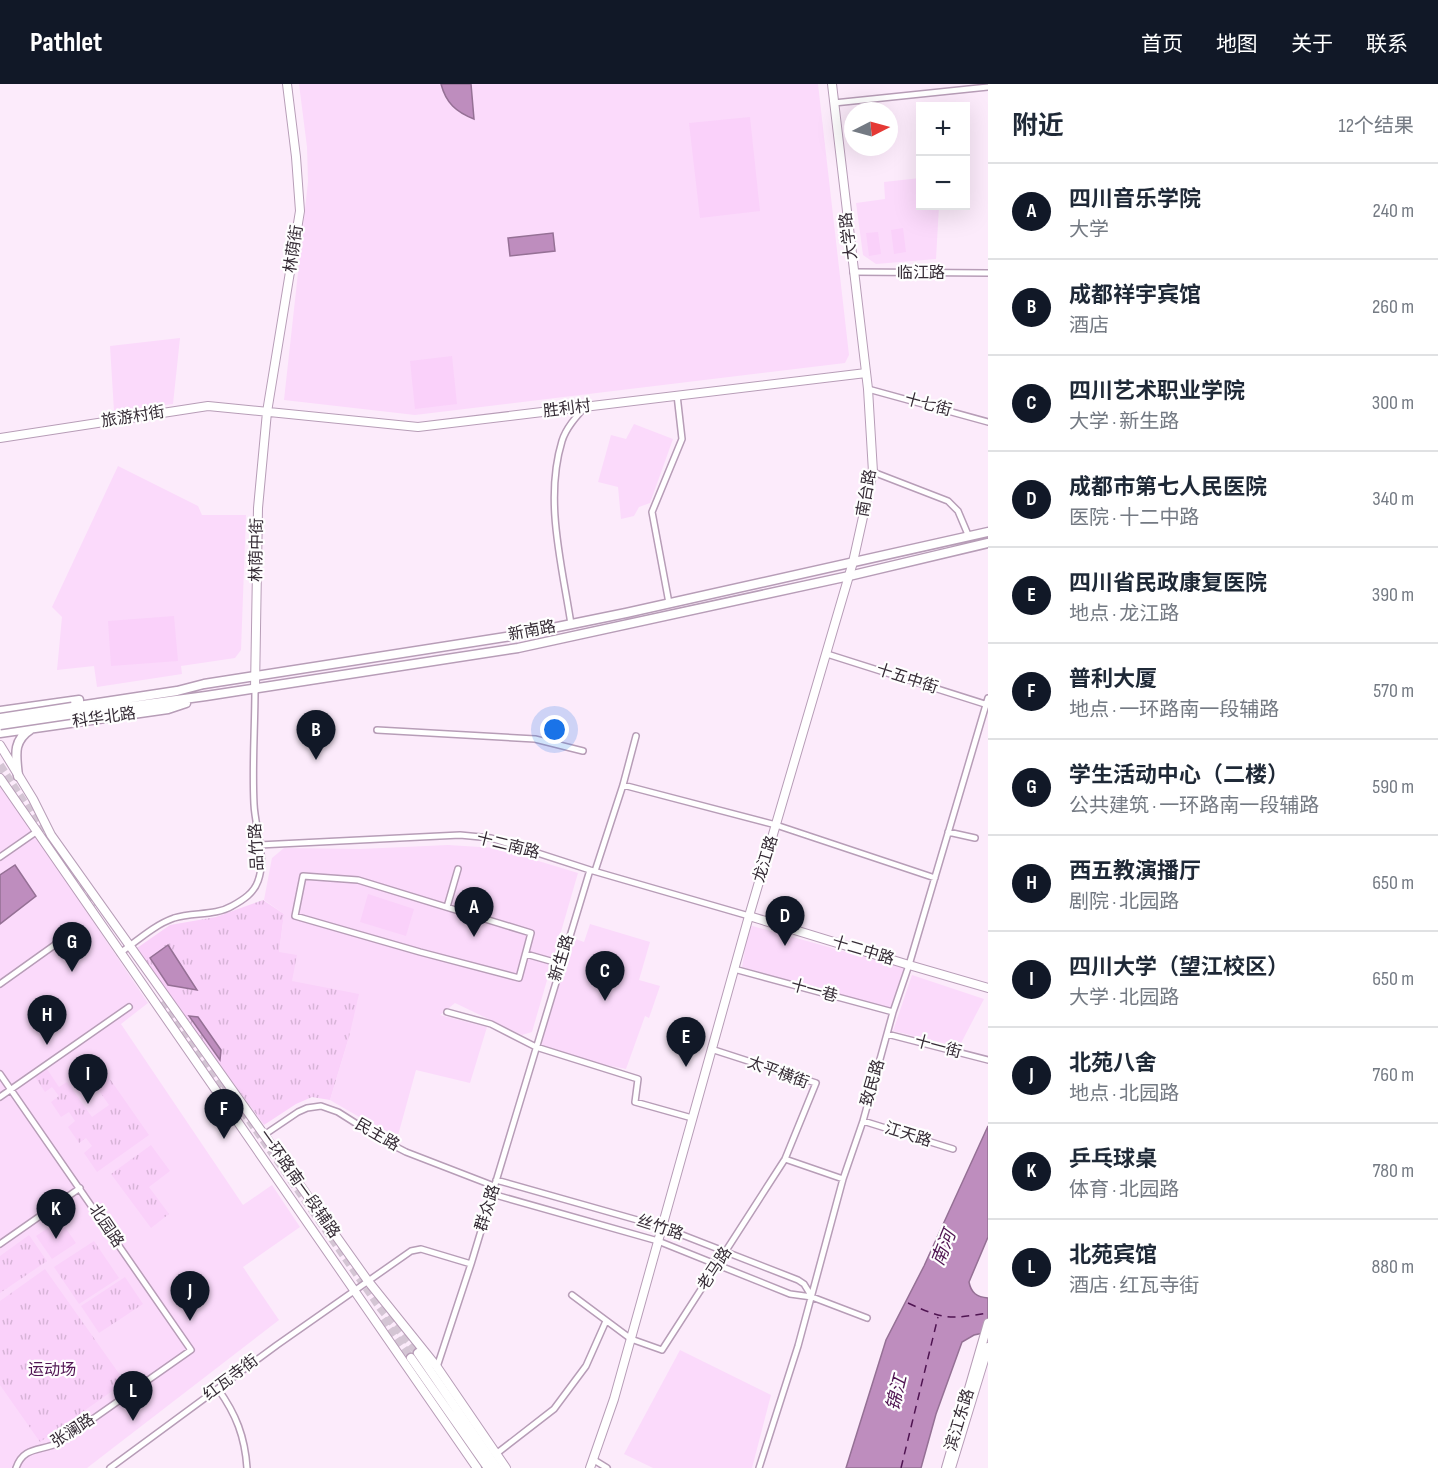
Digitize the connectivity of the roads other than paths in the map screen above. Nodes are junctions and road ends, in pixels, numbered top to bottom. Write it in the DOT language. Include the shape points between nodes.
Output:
graph roads {
  1 [pos="287,84"];
  2 [pos="832,84"];
  3 [pos="988,87"];
  4 [pos="834,103"];
  5 [pos="854,272"];
  6 [pos="988,273"];
  7 [pos="866,373"];
  8 [pos="868,388"];
  9 [pos="677,395"];
  10 [pos="585,407"];
  11 [pos="267,412"];
  12 [pos="988,422"];
  13 [pos="0,438"];
  14 [pos="873,472"];
  15 [pos="988,532"];
  16 [pos="969,537"];
  17 [pos="988,543"];
  18 [pos="854,561"];
  19 [pos="849,576"];
  20 [pos="669,603"];
  21 [pos="571,624"];
  22 [pos="827,654"];
  23 [pos="255,676"];
  24 [pos="204,684"];
  25 [pos="255,689"];
  26 [pos="206,696"];
  27 [pos="988,698"];
  28 [pos="54,703"];
  29 [pos="0,704"];
  30 [pos="987,705"];
  31 [pos="18,708"];
  32 [pos="73,710"];
  33 [pos="0,711"];
  34 [pos="0,718"];
  35 [pos="57,724"];
  36 [pos="0,725"];
  37 [pos="33,728"];
  38 [pos="377,730"];
  39 [pos="0,733"];
  40 [pos="636,736"];
  41 [pos="0,745"];
  42 [pos="583,751"];
  43 [pos="18,776"];
  44 [pos="0,778"];
  45 [pos="623,785"];
  46 [pos="776,825"];
  47 [pos="36,832"];
  48 [pos="948,832"];
  49 [pos="975,838"];
  50 [pos="259,845"];
  51 [pos="0,857"];
  52 [pos="458,869"];
  53 [pos="592,870"];
  54 [pos="935,878"];
  55 [pos="447,907"];
  56 [pos="749,915"];
  57 [pos="70,934"];
  58 [pos="129,947"];
  59 [pos="120,953"];
  60 [pos="526,954"];
  61 [pos="561,964"];
  62 [pos="909,965"];
  63 [pos="734,969"];
  64 [pos="0,984"];
  65 [pos="988,987"];
  66 [pos="129,1008"];
  67 [pos="447,1012"];
  68 [pos="893,1012"];
  69 [pos="887,1034"];
  70 [pos="536,1047"];
  71 [pos="711,1049"];
  72 [pos="988,1060"];
  73 [pos="0,1074"];
  74 [pos="11,1089"];
  75 [pos="0,1097"];
  76 [pos="692,1118"];
  77 [pos="862,1121"];
  78 [pos="264,1136"];
  79 [pos="953,1149"];
  80 [pos="785,1159"];
  81 [pos="843,1179"];
  82 [pos="495,1183"];
  83 [pos="80,1188"];
  84 [pos="492,1194"];
  85 [pos="662,1227"];
  86 [pos="658,1241"];
  87 [pos="0,1244"];
  88 [pos="726,1251"];
  89 [pos="471,1264"];
  90 [pos="717,1265"];
  91 [pos="368,1281"];
  92 [pos="354,1290"];
  93 [pos="572,1295"];
  94 [pos="812,1297"];
  95 [pos="867,1318"];
  96 [pos="606,1321"];
  97 [pos="988,1323"];
  98 [pos="631,1339"];
  99 [pos="988,1347"];
  100 [pos="191,1350"];
  101 [pos="986,1366"];
  102 [pos="437,1367"];
  103 [pos="218,1389"];
  104 [pos="496,1454"];
  105 [pos="592,1464"];
  106 [pos="16,1468"];
  107 [pos="110,1468"];
  108 [pos="247,1468"];
  109 [pos="477,1468"];
  110 [pos="488,1468"];
  111 [pos="497,1468"];
  112 [pos="506,1468"];
  113 [pos="607,1468"];
  114 [pos="759,1468"];
  115 [pos="946,1468"];
  116 [pos="951,1468"];
  1 -- 11 [label="street, 林荫街" via="300,211"];
  2 -- 4 [label="street, 大学路"];
  3 -- 4 [label="street"];
  4 -- 5 [label="street, 大学路"];
  5 -- 6 [label="street, 临江路"];
  5 -- 7 [label="street, 大学路"];
  7 -- 8 [label="street, 大学路"];
  7 -- 9 [label="street, 胜利村"];
  8 -- 12 [label="street, 十七街"];
  8 -- 14 [label="street, 南台路"];
  9 -- 10 [label="street, 胜利村"];
  9 -- 20 [label="street" via="682,439 652,512"];
  10 -- 11 [label="street, 胜利村" via="418,427"];
  10 -- 21 [label="street" via="562,442 556,475 555,517"];
  11 -- 13 [label="street, 旅游村街" via="208,406"];
  11 -- 23 [label="street, 林荫中街" via="258,508"];
  14 -- 16 [label="street" via="948,501 958,511"];
  14 -- 18 [label="street, 南台路"];
  15 -- 16 [label="main road, 新南路"];
  16 -- 18 [label="main road, 新南路"];
  17 -- 19 [label="main road, 新南路"];
  18 -- 19 [label="street, 龙江路"];
  18 -- 20 [label="main road, 新南路"];
  19 -- 22 [label="street, 龙江路"];
  19 -- 25 [label="main road, 新南路" via="518,648"];
  20 -- 21 [label="main road, 新南路"];
  21 -- 23 [label="main road, 新南路"];
  22 -- 30 [label="street, 十五中街"];
  22 -- 46 [label="street, 龙江路"];
  23 -- 24 [label="main road, 新南路"];
  23 -- 25 [label="street, 林荫中街"];
  24 -- 28 [label="main road, 科华北路"];
  24 -- 32 [label="main road, 新南路"];
  25 -- 26 [label="main road, 新南路"];
  25 -- 50 [label="street, 品竹路" via="254,806"];
  26 -- 32 [label="main road, 新南路"];
  26 -- 35 [label="main road, 科华北路" via="168,709"];
  27 -- 30 [label="street, 致民路"];
  28 -- 31 [label="main road, 科华北路"];
  28 -- 35 [label="main road" via="42,708 40,716 44,723"];
  29 -- 31 [label="main road"];
  30 -- 48 [label="street, 致民路"];
  31 -- 33 [label="main road, 科华北路"];
  32 -- 34 [label="main road, 科华北路, bridge"];
  32 -- 36 [label="main road, 科华北路, bridge"];
  35 -- 37 [label="main road, 科华北路"];
  37 -- 39 [label="main road, 科华北路"];
  37 -- 43 [label="main road" via="16,746"];
  38 -- 42 [label="street" via="535,739"];
  40 -- 45 [label="street, 新生路"];
  41 -- 43 [label="street, 一环路南一段辅路"];
  43 -- 58 [label="street, 一环路南一段辅路" via="51,835"];
  44 -- 47 [label="street, 一环路南一段辅路"];
  45 -- 46 [label="street"];
  45 -- 53 [label="street, 新生路"];
  46 -- 54 [label="street"];
  46 -- 56 [label="street, 龙江路"];
  47 -- 51 [label="street"];
  47 -- 59 [label="street, 一环路南一段辅路"];
  48 -- 49 [label="street"];
  48 -- 54 [label="street, 致民路"];
  50 -- 53 [label="street, 十二南路" via="460,834 491,838"];
  50 -- 58 [label="street, 品竹路" via="259,880 246,897 221,911 168,921"];
  52 -- 55 [label="street"];
  53 -- 56 [label="street, 十二南路"];
  53 -- 61 [label="street, 新生路"];
  54 -- 62 [label="street, 致民路"];
  55 -- 60 [label="street" via="531,933"];
  55 -- 60 [label="street" via="358,880 303,876 295,916 519,978"];
  56 -- 62 [label="street, 十二中路"];
  56 -- 63 [label="street, 龙江路"];
  57 -- 64 [label="street"];
  58 -- 59 [label="street, 品竹路"];
  58 -- 78 [label="street, 一环路南一段辅路"];
  59 -- 92 [label="street, 一环路南一段辅路"];
  60 -- 61 [label="street"];
  61 -- 70 [label="street, 新生路"];
  62 -- 65 [label="street, 十二中路"];
  62 -- 68 [label="street, 致民路"];
  63 -- 68 [label="street, 十一巷"];
  63 -- 71 [label="street, 龙江路"];
  66 -- 74 [label="street"];
  67 -- 70 [label="street" via="490,1024"];
  68 -- 69 [label="street, 致民路"];
  69 -- 72 [label="street, 十一街"];
  69 -- 77 [label="street, 致民路"];
  70 -- 76 [label="street" via="638,1079 635,1102"];
  70 -- 82 [label="street, 群众路"];
  71 -- 76 [label="street, 龙江路"];
  71 -- 80 [label="street, 太平横街" via="816,1083"];
  73 -- 74 [label="street, 北园路"];
  74 -- 75 [label="street"];
  74 -- 83 [label="street, 北园路"];
  76 -- 85 [label="street, 龙江路"];
  77 -- 79 [label="street, 江天路"];
  77 -- 81 [label="street, 致民路"];
  78 -- 82 [label="street, 民主路" via="298,1112 321,1106 406,1152"];
  78 -- 91 [label="street, 一环路南一段辅路"];
  80 -- 81 [label="street"];
  80 -- 88 [label="street, 老马路"];
  81 -- 94 [label="street, 致民路"];
  82 -- 84 [label="street, 群众路"];
  82 -- 85 [label="street, 丝竹路"];
  83 -- 87 [label="street"];
  83 -- 100 [label="street, 北园路"];
  84 -- 86 [label="street, 丝竹路"];
  84 -- 89 [label="street, 群众路"];
  85 -- 86 [label="street"];
  85 -- 88 [label="street, 丝竹路"];
  86 -- 90 [label="street, 丝竹路"];
  86 -- 98 [label="street"];
  88 -- 90 [label="street, 老马路"];
  88 -- 94 [label="street, 丝竹路" via="798,1280"];
  89 -- 91 [label="street, 红瓦寺街" via="421,1250 411,1251"];
  89 -- 102 [label="street, 群众路"];
  90 -- 94 [label="street, 丝竹路" via="790,1294"];
  90 -- 98 [label="street, 老马路" via="662,1350"];
  91 -- 92 [label="street, 红瓦寺街"];
  91 -- 102 [label="street, 一环路南一段辅路"];
  92 -- 103 [label="street, 红瓦寺街"];
  92 -- 109 [label="street, 一环路南一段辅路"];
  93 -- 96 [label="street"];
  94 -- 95 [label="street, 丝竹路"];
  94 -- 114 [label="street, 致民路"];
  96 -- 98 [label="street"];
  96 -- 104 [label="street" via="585,1366 554,1409"];
  97 -- 115 [label="street, 滨江东路"];
  98 -- 105 [label="street"];
  99 -- 101 [label="street, 滨江东路"];
  100 -- 106 [label="street, 张澜路" via="60,1442 28,1451"];
  101 -- 116 [label="street, 滨江东路"];
  102 -- 104 [label="street, 一环路南一段辅路"];
  103 -- 107 [label="street, 红瓦寺街"];
  103 -- 108 [label="street" via="241,1428"];
  104 -- 112 [label="street, 一环路南一段辅路"];
  105 -- 113 [label="street"];
  110 -- 111 [label="main road" via="414,1356"];
}
